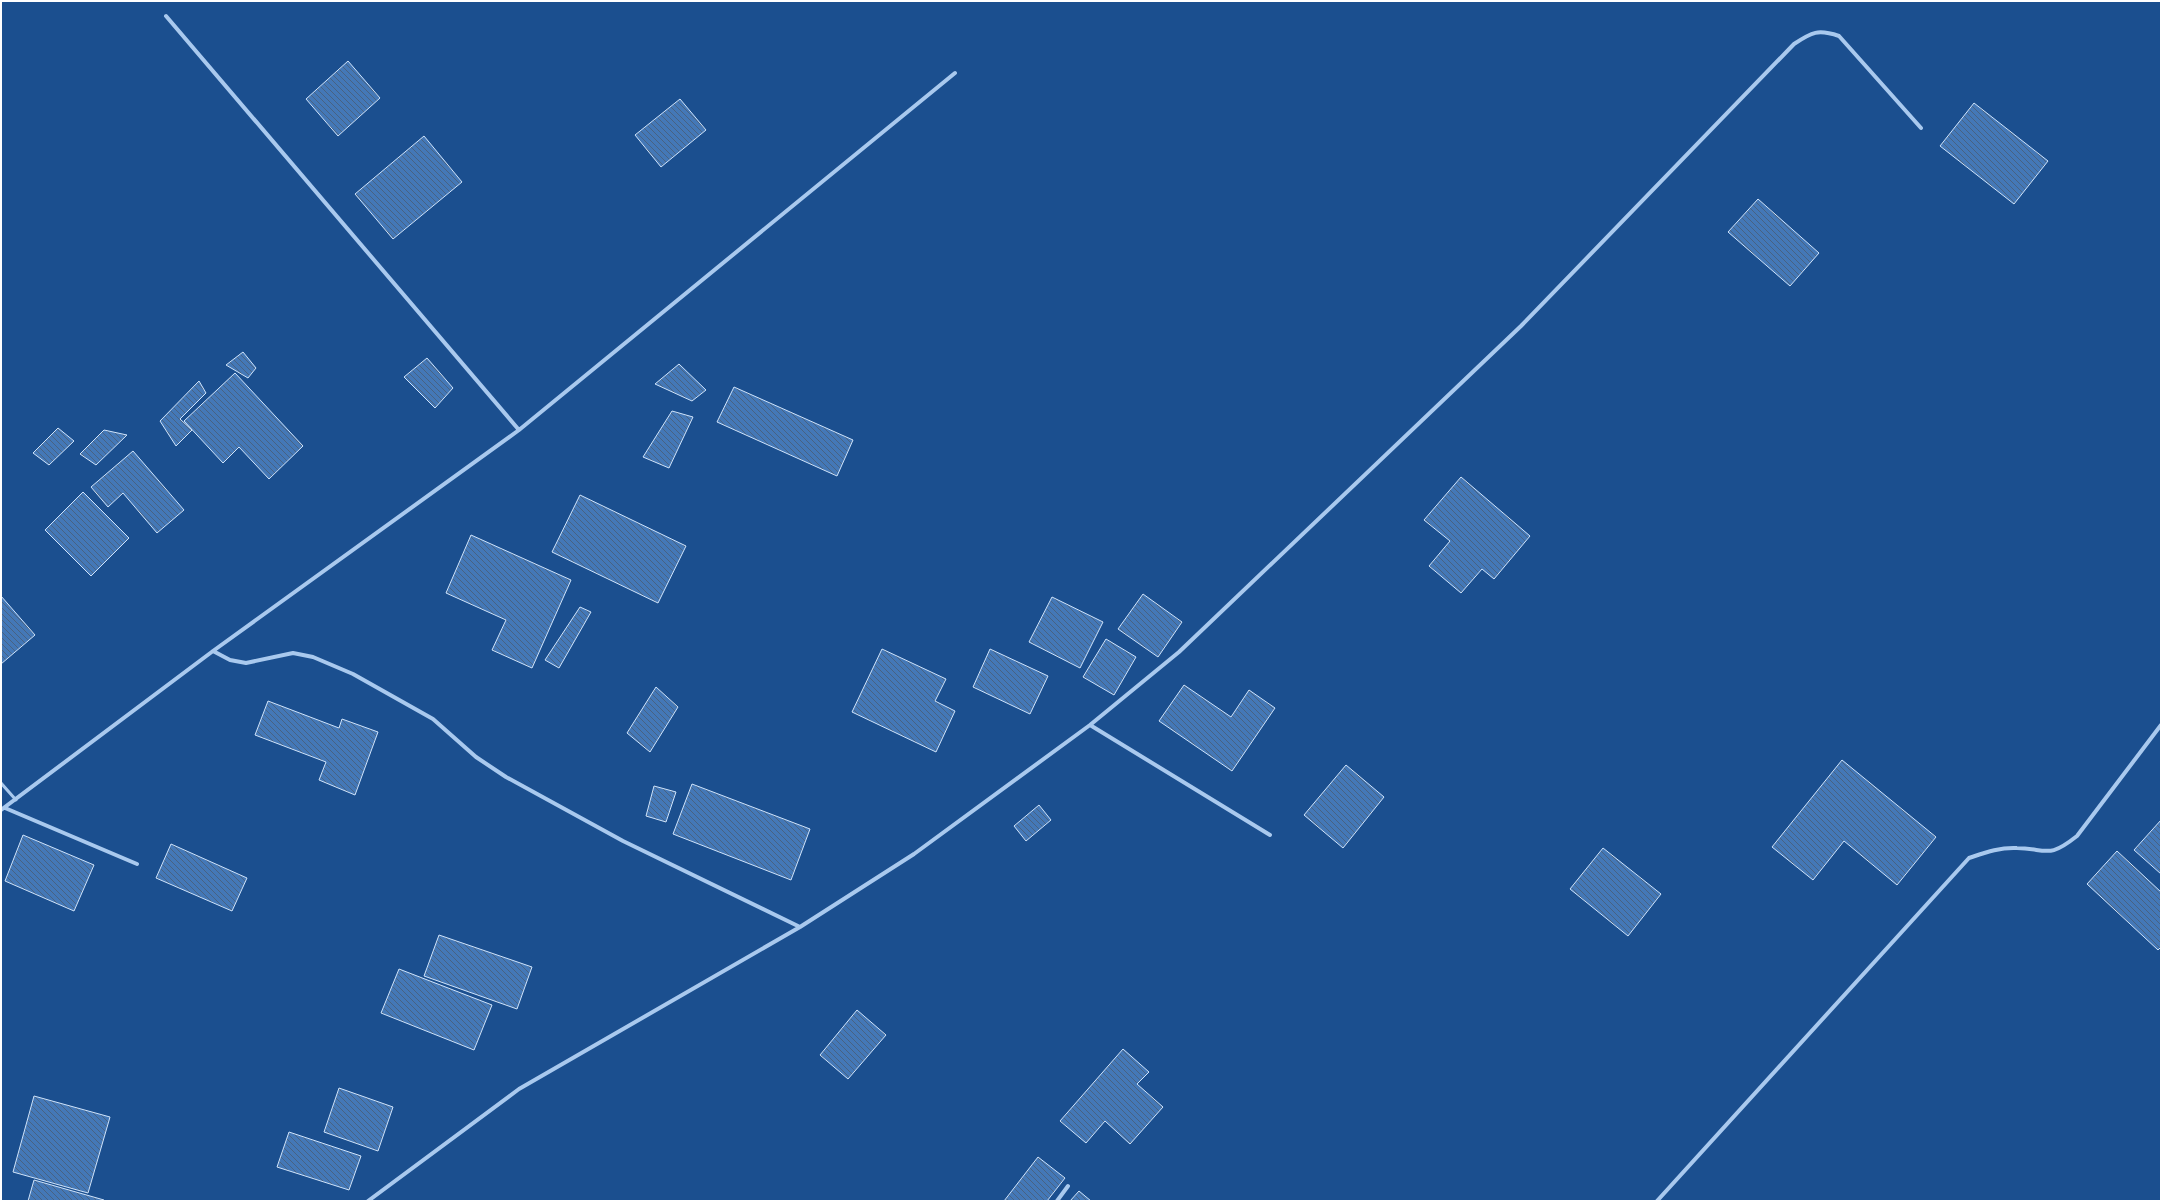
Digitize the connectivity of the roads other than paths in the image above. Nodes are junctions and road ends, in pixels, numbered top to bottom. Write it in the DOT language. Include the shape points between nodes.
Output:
graph roads {
  1 [pos="166,16"];
  2 [pos="955,72"];
  3 [pos="1921,128"];
  4 [pos="519,430"];
  5 [pos="213,651"];
  6 [pos="1090,725"];
  7 [pos="2161,725"];
  8 [pos="1,783"];
  9 [pos="16,800"];
  10 [pos="3,809"];
  11 [pos="1270,835"];
  12 [pos="138,864"];
  13 [pos="800,927"];
  14 [pos="1068,1186"];
  15 [pos="368,1201"];
  16 [pos="1057,1201"];
  17 [pos="1657,1201"];
  1 -- 4 [label="street"];
  2 -- 4 [label="street"];
  3 -- 6 [label="street" via="1839,36 1826,32 1812,32 1794,44 1521,326 1180,652"];
  4 -- 5 [label="street"];
  5 -- 9 [label="street"];
  5 -- 13 [label="street" via="230,660 246,663 293,653 313,657 353,674 433,719 476,757 506,777 623,841"];
  6 -- 11 [label="street"];
  6 -- 13 [label="street" via="914,854"];
  7 -- 17 [label="street" via="2077,836 2062,848 2044,852 2017,848 1990,851 1969,858"];
  8 -- 9 [label="lane"];
  9 -- 10 [label="street"];
  10 -- 12 [label="street"];
  13 -- 15 [label="street" via="520,1089"];
  14 -- 16 [label="street"];
}
